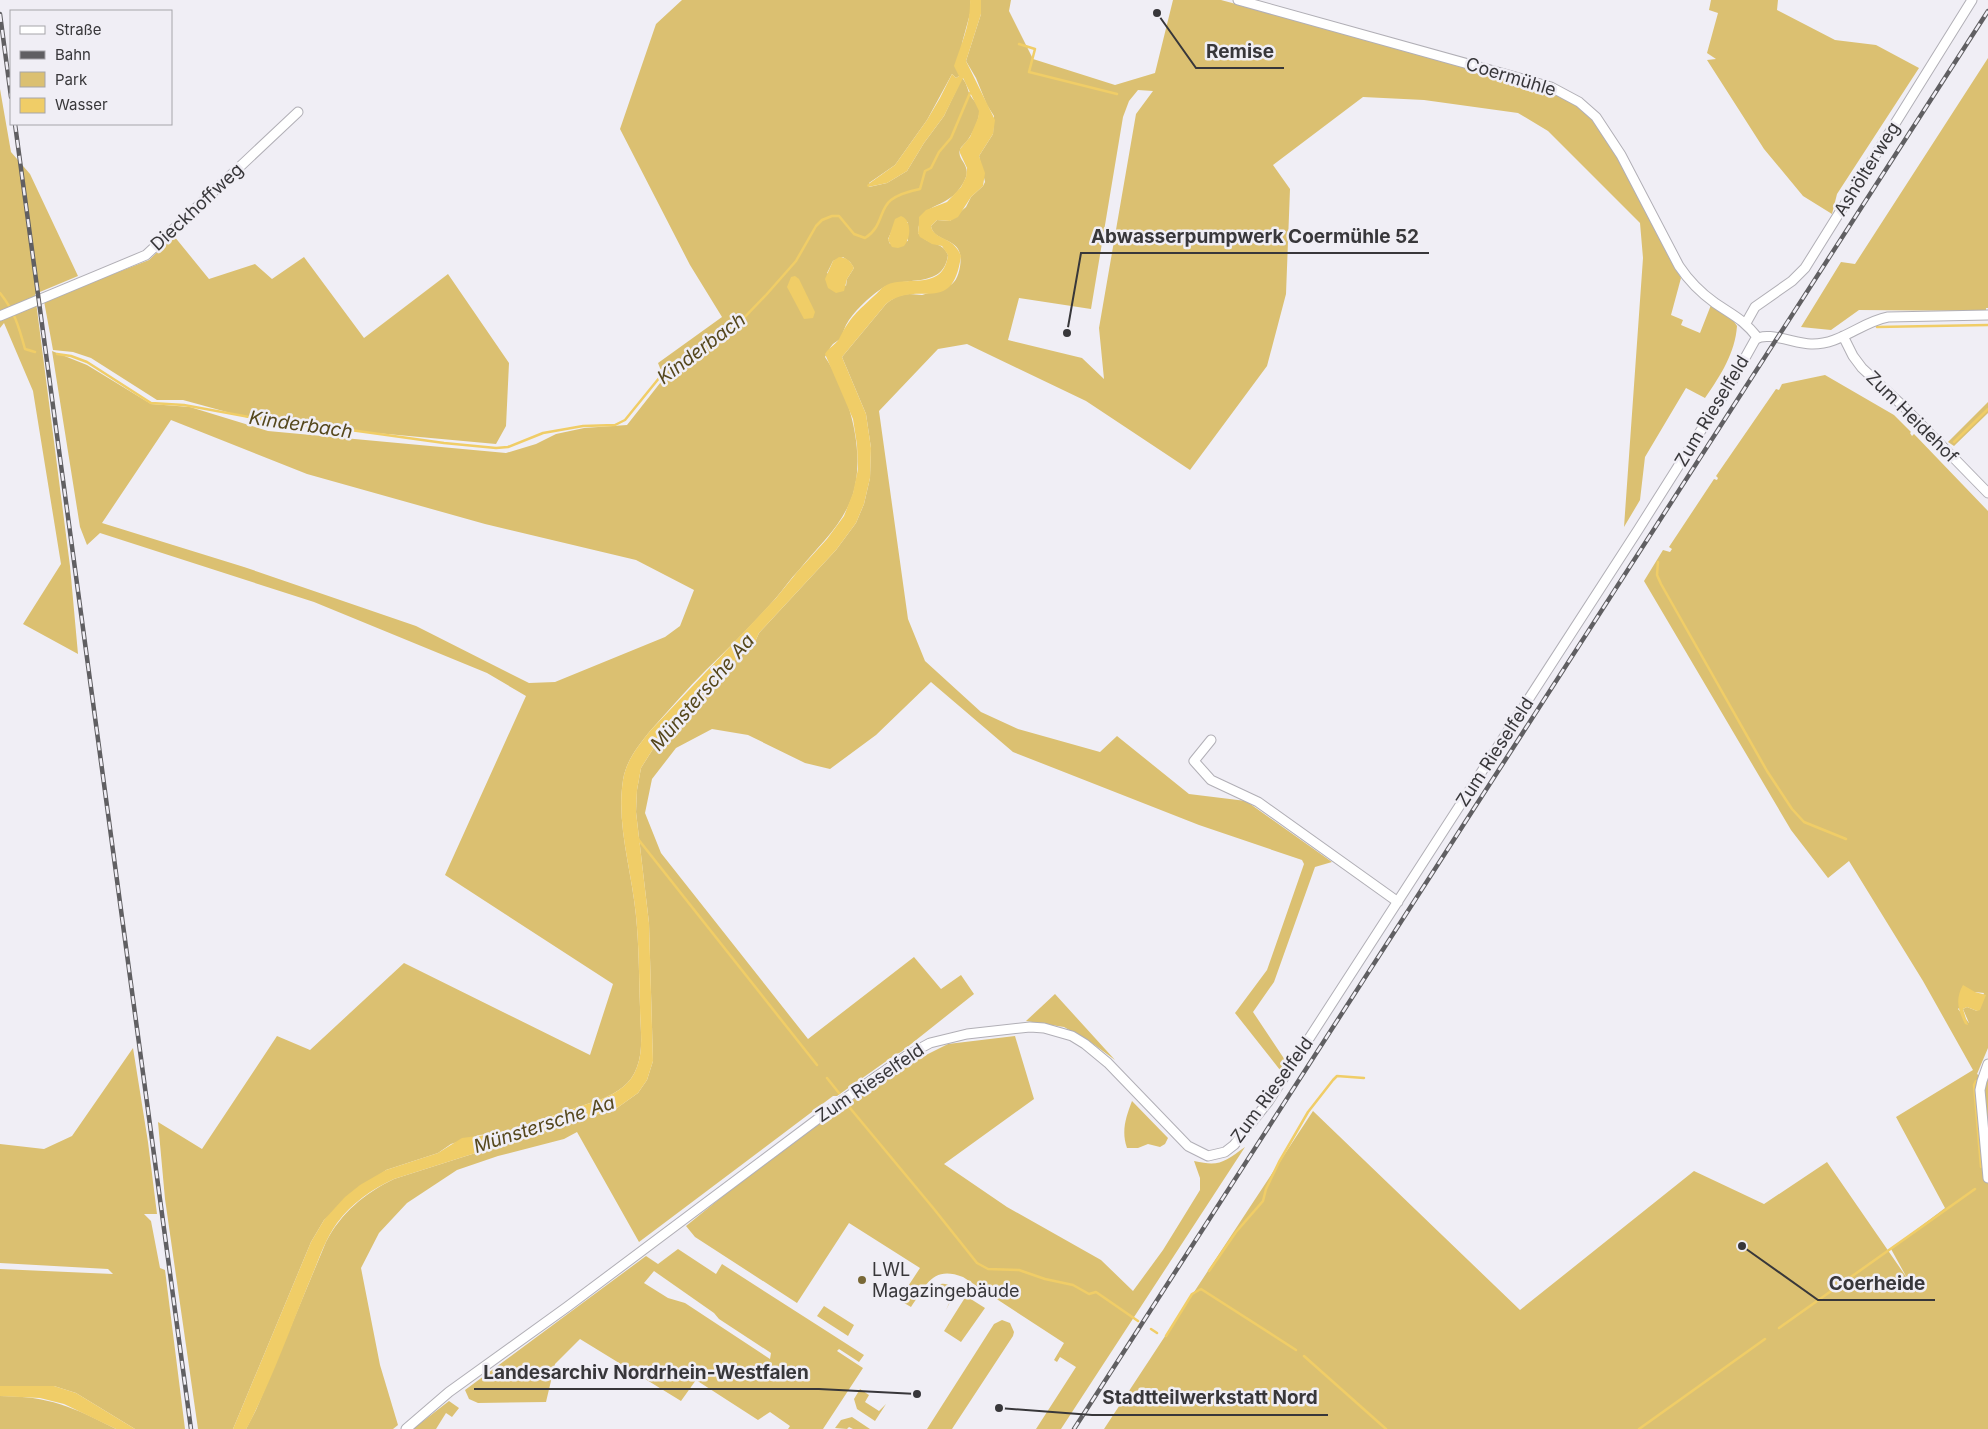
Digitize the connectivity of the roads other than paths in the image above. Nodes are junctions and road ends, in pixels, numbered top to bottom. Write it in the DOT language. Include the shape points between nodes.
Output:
graph roads {
  1 [pos="1238,0"];
  2 [pos="1972,0"];
  3 [pos="298,112"];
  4 [pos="1,315"];
  5 [pos="1988,315"];
  6 [pos="1746,323"];
  7 [pos="1843,336"];
  8 [pos="1758,338"];
  9 [pos="1988,493"];
  10 [pos="1211,740"];
  11 [pos="1398,902"];
  12 [pos="1988,1064"];
  13 [pos="1988,1178"];
  14 [pos="406,1429"];
  1 -- 6 [label="street, Coermühle" via="1551,87 1580,102 1608,134 1679,266 1714,302"];
  2 -- 6 [label="street, Ashölterweg" via="1805,268 1755,307"];
  3 -- 4 [label="street, Dieckhoffweg" via="146,255"];
  5 -- 7 [label="street" via="1874,319"];
  6 -- 8 [label="street, Coermühle"];
  7 -- 8 [label="street, Zum Rieselfeld" via="1811,344 1771,336"];
  7 -- 9 [label="street, Zum Heidehof" via="1862,368"];
  8 -- 11 [label="street, Zum Rieselfeld"];
  10 -- 11 [label="street" via="1194,761 1210,780 1258,802"];
  11 -- 14 [label="street, Zum Rieselfeld" via="1268,1102 1241,1138 1225,1152 1208,1156 1188,1146 1108,1063 1072,1036 1030,1027 967,1034 930,1043 843,1100 449,1392"];
  12 -- 13 [label="street" via="1980,1090"];
}
